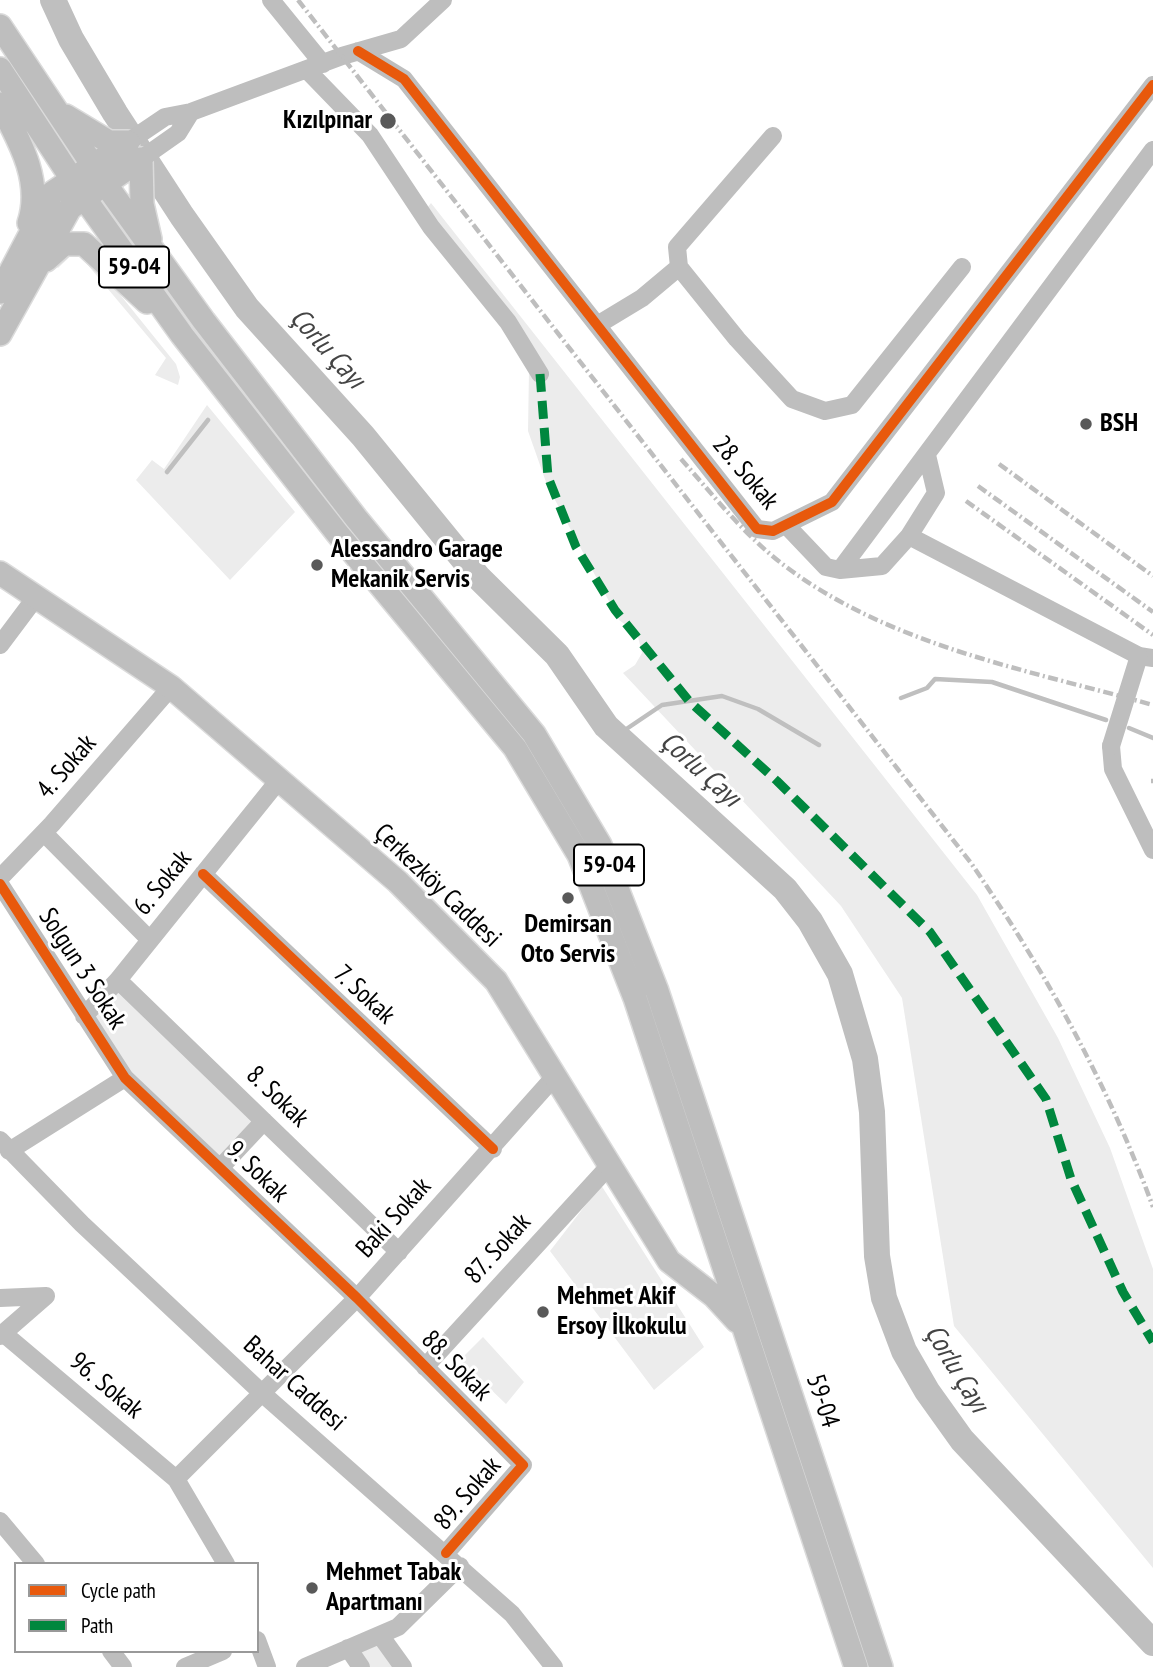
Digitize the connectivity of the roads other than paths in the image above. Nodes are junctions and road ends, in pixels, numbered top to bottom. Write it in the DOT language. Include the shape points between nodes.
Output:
graph roads {
  1 [pos="271,0"];
  2 [pos="443,0"];
  3 [pos="0,26"];
  4 [pos="358,51"];
  5 [pos="315,67"];
  6 [pos="0,69"];
  7 [pos="1153,85"];
  8 [pos="0,104"];
  9 [pos="55,109"];
  10 [pos="191,111"];
  11 [pos="773,136"];
  12 [pos="1153,150"];
  13 [pos="134,151"];
  14 [pos="92,164"];
  15 [pos="71,178"];
  16 [pos="106,185"];
  17 [pos="85,199"];
  18 [pos="152,248"];
  19 [pos="15,262"];
  20 [pos="679,267"];
  21 [pos="962,267"];
  22 [pos="29,282"];
  23 [pos="0,292"];
  24 [pos="599,324"];
  25 [pos="0,334"];
  26 [pos="182,335"];
  27 [pos="540,374"];
  28 [pos="927,455"];
  29 [pos="787,526"];
  30 [pos="909,536"];
  31 [pos="840,570"];
  32 [pos="0,573"];
  33 [pos="36,597"];
  34 [pos="0,645"];
  35 [pos="1146,657"];
  36 [pos="171,687"];
  37 [pos="279,780"];
  38 [pos="1146,817"];
  39 [pos="44,832"];
  40 [pos="1153,850"];
  41 [pos="204,874"];
  42 [pos="0,878"];
  43 [pos="0,884"];
  44 [pos="150,940"];
  45 [pos="118,980"];
  46 [pos="84,1016"];
  47 [pos="556,1075"];
  48 [pos="125,1079"];
  49 [pos="264,1121"];
  50 [pos="3,1144"];
  51 [pos="493,1149"];
  52 [pos="610,1165"];
  53 [pos="220,1168"];
  54 [pos="399,1252"];
  55 [pos="0,1298"];
  56 [pos="357,1298"];
  57 [pos="742,1326"];
  58 [pos="2,1335"];
  59 [pos="425,1367"];
  60 [pos="263,1394"];
  61 [pos="523,1465"];
  62 [pos="176,1479"];
  63 [pos="0,1521"];
  64 [pos="446,1553"];
  65 [pos="34,1562"];
  66 [pos="225,1562"];
  67 [pos="460,1566"];
  68 [pos="380,1634"];
  69 [pos="259,1645"];
  70 [pos="348,1648"];
  71 [pos="218,1653"];
  72 [pos="185,1667"];
  73 [pos="267,1667"];
  74 [pos="305,1667"];
  75 [pos="361,1667"];
  76 [pos="403,1667"];
  77 [pos="554,1667"];
  78 [pos="856,1667"];
  79 [pos="881,1667"];
  1 -- 5 [label="street"];
  2 -- 4 [label="street" via="401,39"];
  3 -- 9 [label="main road, 59-04 / 59-04"];
  4 -- 5 [label="street"];
  4 -- 24 [label="street, 28. Sokak" via="404,79"];
  5 -- 10 [label="street"];
  5 -- 27 [label="street" via="370,135 431,227 508,322"];
  6 -- 15 [label="main road, 59-04"];
  7 -- 29 [label="street, 28. Sokak" via="832,502"];
  8 -- 19 [label="main road" via="25,154 33,196"];
  9 -- 13 [label="main road" via="99,138"];
  9 -- 14 [label="main road, 59-04 / 59-04"];
  10 -- 13 [label="street" via="178,132"];
  10 -- 13 [label="street" via="165,117"];
  11 -- 20 [label="street" via="677,247"];
  12 -- 28 [label="street"];
  13 -- 14 [label="main road"];
  13 -- 16 [label="main road"];
  13 -- 18 [label="main road"];
  14 -- 15 [label="main road"];
  14 -- 16 [label="main road, 59-04 / 59-04"];
  15 -- 17 [label="main road, 59-04"];
  15 -- 19 [label="main road" via="52,193"];
  16 -- 17 [label="main road"];
  16 -- 18 [label="main road, 59-04 / 59-04"];
  17 -- 22 [label="main road" via="70,208"];
  17 -- 26 [label="main road, 59-04"];
  18 -- 79 [label="main road, 59-04 / 59-04" via="356,518 534,734 600,845 657,991"];
  19 -- 23 [label="main road"];
  20 -- 21 [label="street" via="792,399 825,411 852,405"];
  20 -- 24 [label="street" via="642,298"];
  22 -- 25 [label="main road"];
  22 -- 26 [label="main road" via="58,247 83,244"];
  24 -- 29 [label="street, 28. Sokak" via="757,529 773,531"];
  26 -- 57 [label="main road, 59-04" via="514,748 579,855 607,922"];
  28 -- 30 [label="street" via="936,493"];
  28 -- 31 [label="street"];
  29 -- 31 [label="street" via="826,567"];
  30 -- 31 [label="street" via="882,566"];
  30 -- 35 [label="street"];
  32 -- 33 [label="main road, Çerkezköy Caddesi"];
  33 -- 34 [label="street"];
  33 -- 36 [label="main road, Çerkezköy Caddesi"];
  35 -- 38 [label="street, bridge" via="1111,746 1113,769"];
  36 -- 37 [label="main road, Çerkezköy Caddesi"];
  36 -- 39 [label="street, 4. Sokak"];
  37 -- 41 [label="street, 6. Sokak"];
  37 -- 47 [label="main road, Çerkezköy Caddesi" via="397,882 496,981"];
  38 -- 40 [label="street"];
  39 -- 42 [label="street, 4. Sokak"];
  39 -- 44 [label="street"];
  41 -- 44 [label="street, 6. Sokak"];
  41 -- 51 [label="street, 7. Sokak"];
  43 -- 46 [label="street, Solgun 3 Sokak"];
  44 -- 45 [label="street, 6. Sokak"];
  45 -- 46 [label="street, 6. Sokak"];
  45 -- 49 [label="street, 8. Sokak"];
  46 -- 48 [label="street, Solgun 3 Sokak"];
  47 -- 51 [label="street, Baki Sokak"];
  47 -- 52 [label="main road, Çerkezköy Caddesi"];
  48 -- 50 [label="street"];
  48 -- 53 [label="street, 9. Sokak"];
  49 -- 53 [label="street"];
  49 -- 54 [label="street, 8. Sokak"];
  50 -- 60 [label="street, Bahar Caddesi"];
  51 -- 54 [label="street, Baki Sokak"];
  52 -- 57 [label="main road, Çerkezköy Caddesi" via="669,1261 714,1296"];
  52 -- 59 [label="street, 87. Sokak"];
  53 -- 56 [label="street, 9. Sokak"];
  54 -- 56 [label="street, Baki Sokak"];
  55 -- 58 [label="street" via="46,1296"];
  56 -- 59 [label="street, 88. Sokak"];
  56 -- 60 [label="street, Baki Sokak"];
  57 -- 78 [label="main road, 59-04"];
  58 -- 62 [label="street, 96. Sokak"];
  59 -- 61 [label="street, 88. Sokak"];
  60 -- 62 [label="street, Baki Sokak"];
  60 -- 64 [label="street, Bahar Caddesi"];
  61 -- 64 [label="street, 89. Sokak"];
  62 -- 66 [label="street, 96. Sokak"];
  63 -- 65 [label="street"];
  64 -- 67 [label="street, Bahar Caddesi"];
  67 -- 68 [label="street" via="398,1627"];
  67 -- 77 [label="street, Bahar Caddesi" via="512,1614"];
  68 -- 70 [label="street"];
  68 -- 76 [label="street"];
  69 -- 73 [label="street"];
  70 -- 74 [label="street"];
  70 -- 75 [label="street"];
  71 -- 72 [label="street"];
}
